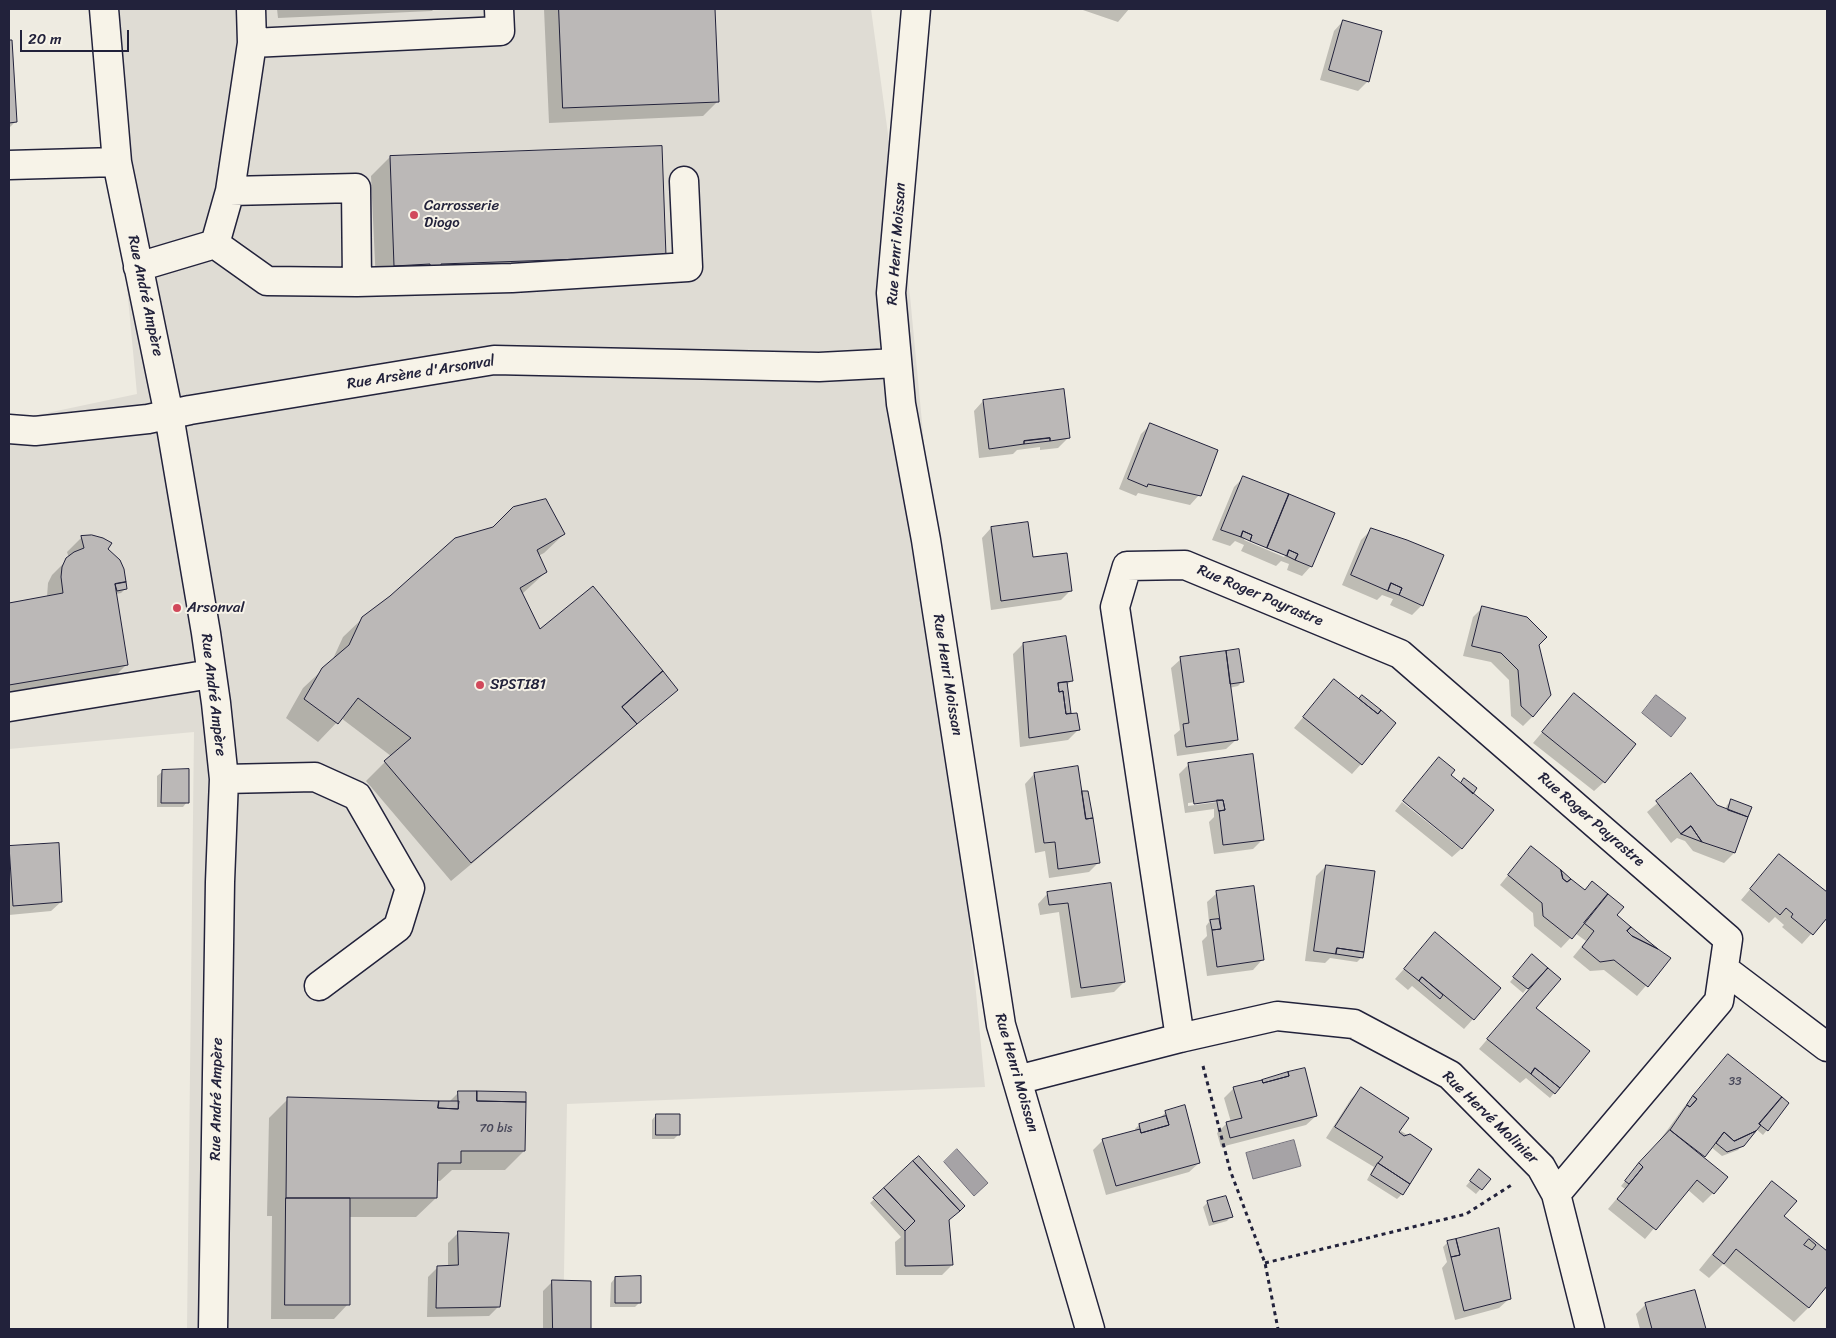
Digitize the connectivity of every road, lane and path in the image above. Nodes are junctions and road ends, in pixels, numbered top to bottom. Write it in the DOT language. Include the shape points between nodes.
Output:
graph roads {
  1 [pos="104,9"];
  2 [pos="251,9"];
  3 [pos="499,9"];
  4 [pos="916,9"];
  5 [pos="252,43"];
  6 [pos="117,162"];
  7 [pos="9,165"];
  8 [pos="684,182"];
  9 [pos="230,191"];
  10 [pos="215,244"];
  11 [pos="138,267"];
  12 [pos="357,282"];
  13 [pos="897,363"];
  14 [pos="169,415"];
  15 [pos="9,429"];
  16 [pos="211,674"];
  17 [pos="9,707"];
  18 [pos="224,779"];
  19 [pos="1724,969"];
  20 [pos="319,986"];
  21 [pos="1188,1036"];
  22 [pos="1827,1048"];
  23 [pos="1017,1080"];
  24 [pos="1541,1167"];
  25 [pos="1556,1194"];
  26 [pos="1265,1263"];
  27 [pos="213,1329"];
  28 [pos="1090,1329"];
  29 [pos="1278,1329"];
  30 [pos="1590,1329"];
  1 -- 6 [label="street, Rue André Ampère"];
  2 -- 5 [label="street"];
  3 -- 5 [label="street" via="500,30"];
  4 -- 13 [label="street, Rue Henri Moissan" via="891,293"];
  5 -- 9 [label="street"];
  6 -- 7 [label="street"];
  6 -- 11 [label="street, Rue André Ampère"];
  8 -- 12 [label="street" via="688,267 512,278"];
  9 -- 10 [label="street"];
  9 -- 12 [label="street" via="356,188"];
  10 -- 11 [label="street"];
  10 -- 12 [label="street" via="266,281"];
  11 -- 14 [label="street, Rue André Ampère"];
  13 -- 14 [label="street, Rue Arsène d'Arsonval" via="819,367 494,360"];
  13 -- 23 [label="street, Rue Henri Moissan" via="1001,1025"];
  14 -- 15 [label="street, Rue Arsène d'Arsonval" via="35,430"];
  14 -- 16 [label="street, Rue André Ampère"];
  16 -- 17 [label="street"];
  16 -- 18 [label="street, Rue André Ampère"];
  18 -- 20 [label="street" via="315,777 357,796 410,888 398,927"];
  18 -- 27 [label="street, Rue André Ampère"];
  19 -- 21 [label="street, Rue Roger Payrastre" via="1728,938 1400,654 1185,565 1127,566 1115,607"];
  19 -- 22 [label="street"];
  19 -- 25 [label="street, Rue Roger Payrastre" via="1719,1000"];
  21 -- 23 [label="street, Rue Hervé Molinier"];
  21 -- 24 [label="street, Rue Hervé Molinier" via="1277,1016 1354,1024 1450,1075"];
  21 -- 26 [label="path" via="1230,1170"];
  23 -- 28 [label="street, Rue Henri Moissan"];
  24 -- 25 [label="street, Rue Hervé Molinier"];
  24 -- 26 [label="path" via="1466,1214"];
  25 -- 30 [label="street, Rue Hervé Molinier"];
  26 -- 29 [label="path"];
}
